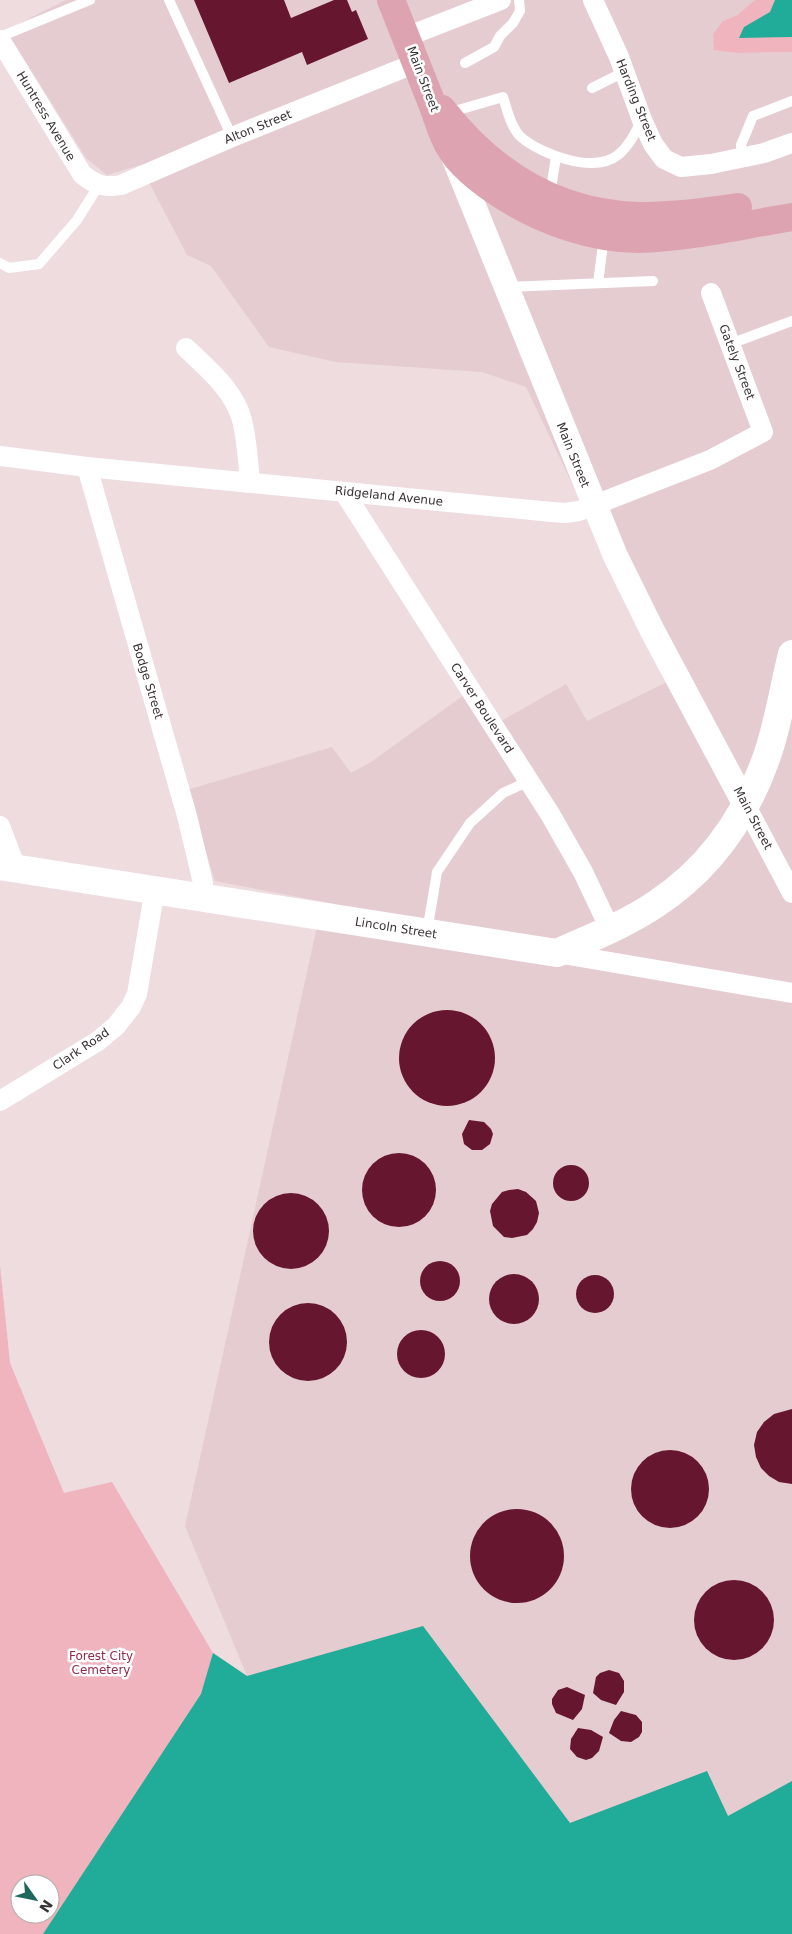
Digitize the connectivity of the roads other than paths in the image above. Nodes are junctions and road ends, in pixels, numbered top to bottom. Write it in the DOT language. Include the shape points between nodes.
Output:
graph roads {
  1 [pos="90,0"];
  2 [pos="169,0"];
  3 [pos="391,0"];
  4 [pos="501,0"];
  5 [pos="518,0"];
  6 [pos="593,0"];
  7 [pos="0,38"];
  8 [pos="406,38"];
  9 [pos="465,63"];
  10 [pos="420,72"];
  11 [pos="624,72"];
  12 [pos="592,88"];
  13 [pos="792,101"];
  14 [pos="446,114"];
  15 [pos="642,120"];
  16 [pos="232,138"];
  17 [pos="792,143"];
  18 [pos="450,148"];
  19 [pos="556,157"];
  20 [pos="742,159"];
  21 [pos="99,185"];
  22 [pos="550,196"];
  23 [pos="792,199"];
  24 [pos="792,217"];
  25 [pos="604,236"];
  26 [pos="0,263"];
  27 [pos="653,281"];
  28 [pos="598,283"];
  29 [pos="506,288"];
  30 [pos="711,293"];
  31 [pos="792,321"];
  32 [pos="730,344"];
  33 [pos="186,348"];
  34 [pos="763,432"];
  35 [pos="0,456"];
  36 [pos="87,466"];
  37 [pos="250,482"];
  38 [pos="344,492"];
  39 [pos="594,506"];
  40 [pos="792,654"];
  41 [pos="529,781"];
  42 [pos="746,806"];
  43 [pos="0,826"];
  44 [pos="8,867"];
  45 [pos="155,890"];
  46 [pos="792,893"];
  47 [pos="202,897"];
  48 [pos="610,929"];
  49 [pos="427,933"];
  50 [pos="557,953"];
  51 [pos="792,993"];
  52 [pos="0,1101"];
  1 -- 7 [label="lane"];
  2 -- 16 [label="lane"];
  3 -- 8 [label="main road, Main Street"];
  4 -- 8 [label="street"];
  5 -- 9 [label="lane" via="520,11 494,48"];
  6 -- 11 [label="street, Harding Street"];
  7 -- 21 [label="street, Huntress Avenue" via="82,174"];
  8 -- 10 [label="main road, Main Street"];
  10 -- 14 [label="main road"];
  10 -- 16 [label="street, Alton Street"];
  10 -- 18 [label="main road, Main Street"];
  11 -- 12 [label="lane"];
  11 -- 15 [label="street, Harding Street"];
  13 -- 20 [label="lane" via="753,116 741,145"];
  14 -- 19 [label="lane" via="503,97 520,137"];
  14 -- 22 [label="main road" via="488,159 528,186"];
  15 -- 19 [label="lane" via="626,147 604,162 570,161"];
  15 -- 20 [label="street, Harding Street" via="664,159 681,167"];
  16 -- 21 [label="street, Alton Street" via="121,185"];
  17 -- 20 [label="street, Harding Street"];
  18 -- 25 [label="main road" via="484,183 514,203 547,219"];
  18 -- 29 [label="street, Main Street"];
  19 -- 22 [label="lane"];
  21 -- 26 [label="lane" via="77,220 40,264 9,268"];
  22 -- 23 [label="main road" via="589,210 640,216"];
  24 -- 25 [label="main road" via="658,237"];
  25 -- 28 [label="lane"];
  27 -- 28 [label="lane"];
  28 -- 29 [label="lane"];
  29 -- 39 [label="street, Main Street"];
  30 -- 32 [label="street, Gately Street"];
  31 -- 32 [label="lane"];
  32 -- 34 [label="street, Gately Street"];
  33 -- 37 [label="street" via="226,388 242,418"];
  34 -- 39 [label="street, Ridgeland Avenue" via="710,460"];
  35 -- 36 [label="street, Ridgeland Avenue"];
  36 -- 37 [label="street, Ridgeland Avenue"];
  36 -- 47 [label="street, Bodge Street" via="187,816 203,884"];
  37 -- 38 [label="street, Ridgeland Avenue"];
  38 -- 39 [label="street, Ridgeland Avenue" via="565,513"];
  38 -- 41 [label="street, Carver Boulevard"];
  39 -- 42 [label="street, Main Street" via="634,594"];
  40 -- 42 [label="main road" via="769,749"];
  41 -- 48 [label="street, Carver Boulevard" via="583,872"];
  41 -- 49 [label="lane" via="503,793 470,823 437,872"];
  42 -- 46 [label="street, Main Street"];
  42 -- 48 [label="main road" via="719,847 678,888 656,905"];
  43 -- 44 [label="street"];
  44 -- 45 [label="main road, Lincoln Street"];
  45 -- 47 [label="main road, Lincoln Street"];
  45 -- 52 [label="street, Clark Road" via="137,994 130,1007 116,1026 98,1040"];
  47 -- 49 [label="main road, Lincoln Street"];
  48 -- 50 [label="main road"];
  49 -- 50 [label="main road, Lincoln Street"];
  50 -- 51 [label="street, Lincoln Street"];
}
